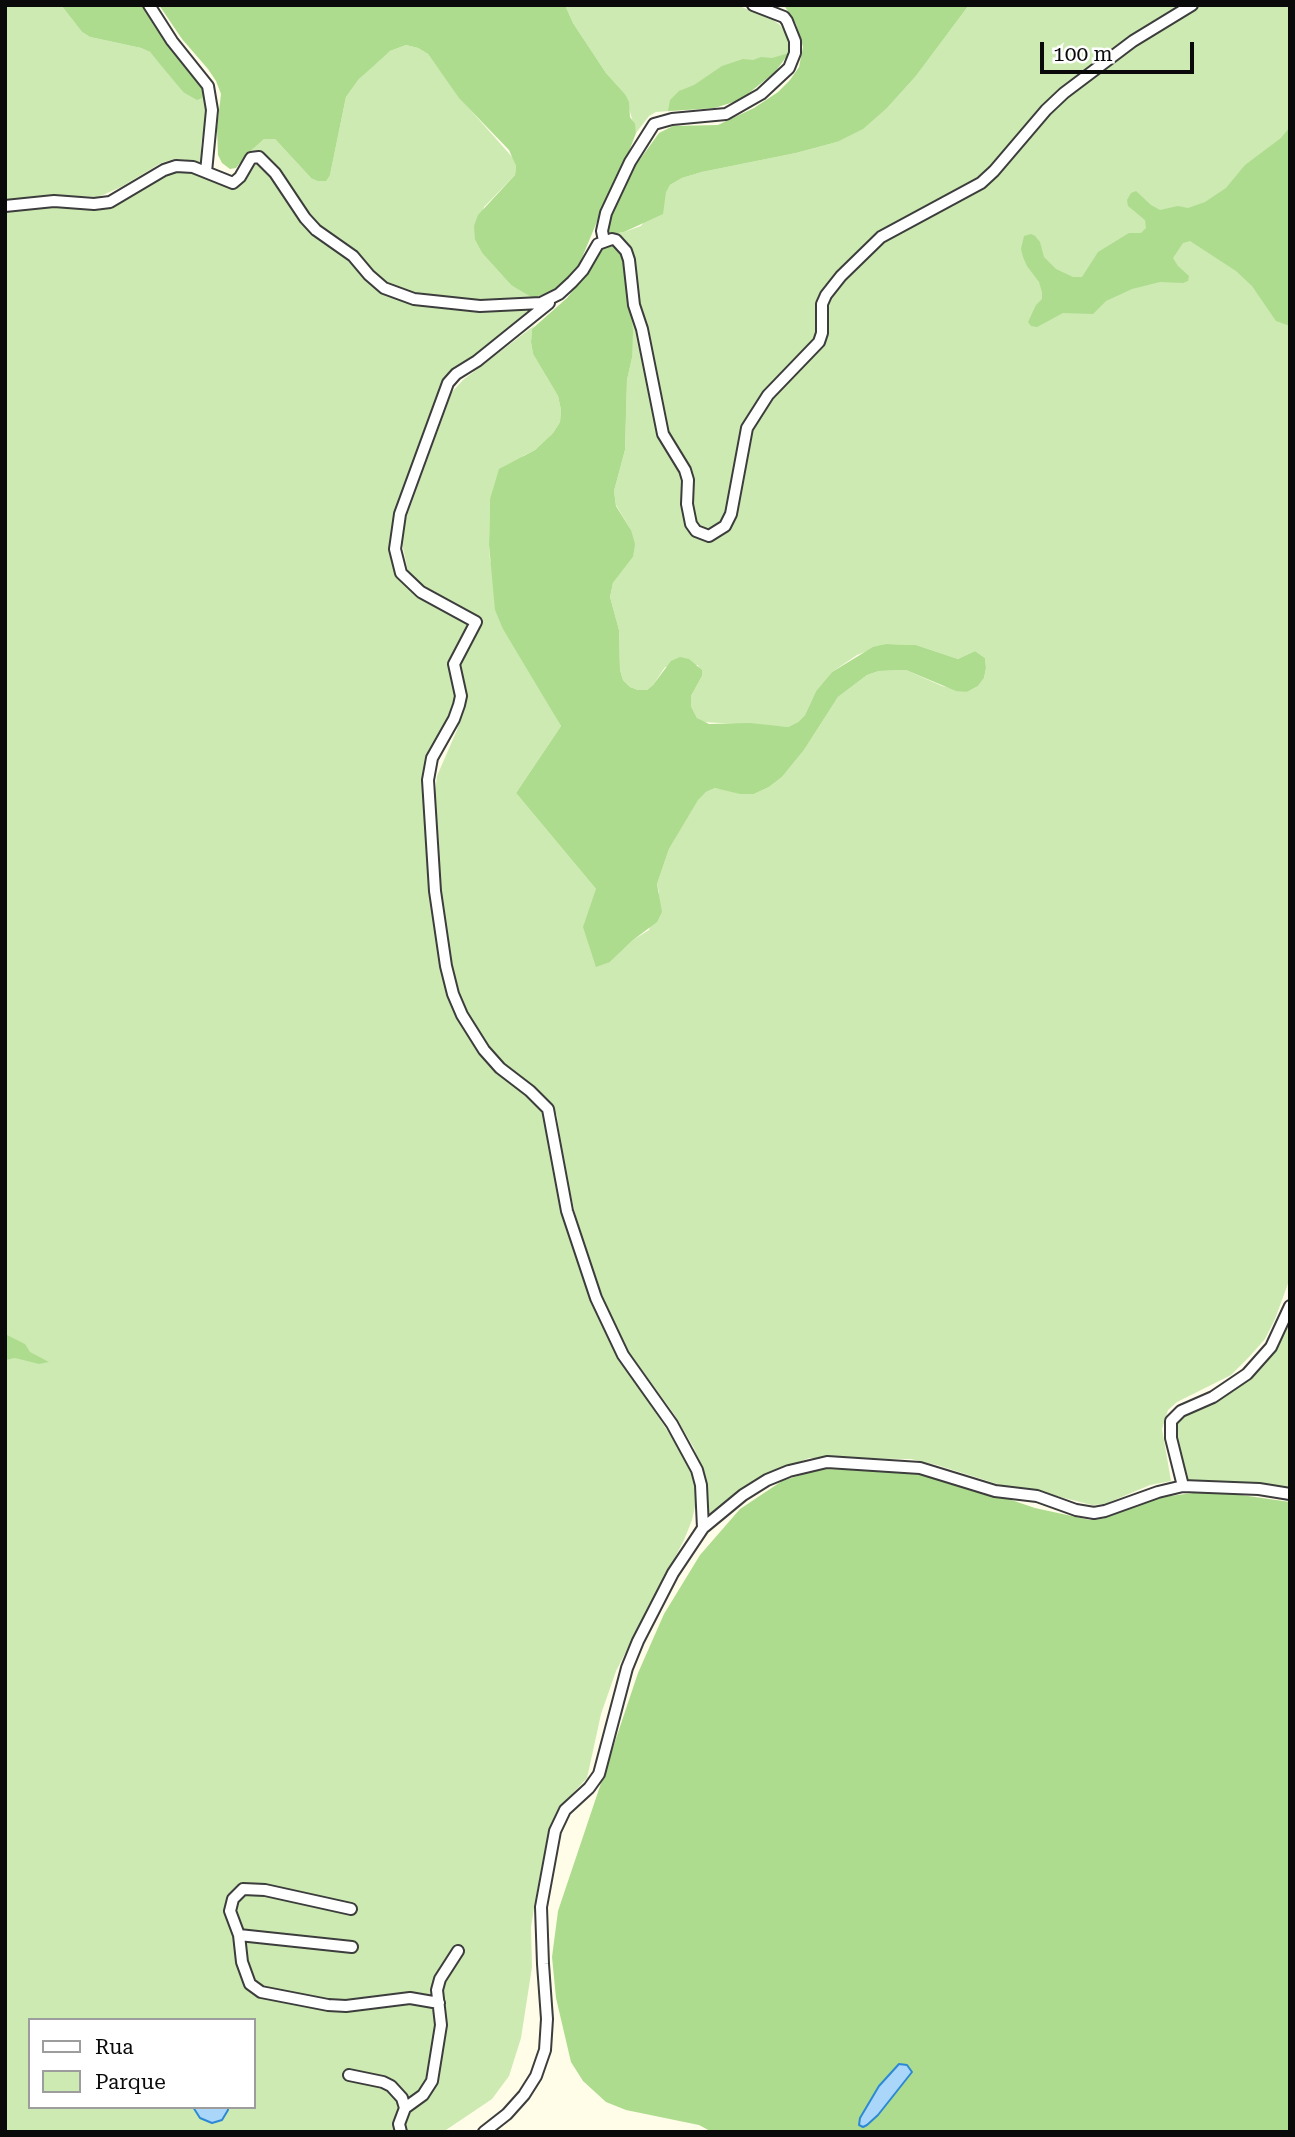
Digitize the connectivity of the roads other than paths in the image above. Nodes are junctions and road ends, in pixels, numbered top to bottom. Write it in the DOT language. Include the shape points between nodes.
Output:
graph roads {
  1 [pos="149,5"];
  2 [pos="753,5"];
  3 [pos="1192,5"];
  4 [pos="206,172"];
  5 [pos="5,206"];
  6 [pos="604,241"];
  7 [pos="559,294"];
  8 [pos="1290,1306"];
  9 [pos="1182,1486"];
  10 [pos="1290,1494"];
  11 [pos="703,1528"];
  12 [pos="351,1909"];
  13 [pos="239,1935"];
  14 [pos="352,1947"];
  15 [pos="458,1951"];
  16 [pos="439,2003"];
  17 [pos="349,2075"];
  18 [pos="405,2108"];
  19 [pos="401,2132"];
  20 [pos="484,2132"];
  1 -- 4 [label="street" via="208,86 212,110"];
  2 -- 6 [label="street" via="787,20 795,41 789,68 761,94 726,114 654,124 606,213"];
  3 -- 6 [label="street" via="1133,41 1054,102 981,183 881,237 841,276 822,304 819,342 768,395 747,428 731,514 725,526 709,536 691,524 685,470 663,434 634,304 629,260 621,244"];
  4 -- 5 [label="street" via="176,166 102,204 54,201"];
  4 -- 7 [label="street" via="233,183 251,158 259,157 316,230 393,292 414,299 480,306 541,303"];
  6 -- 7 [label="street"];
  7 -- 11 [label="street" via="448,383 400,514 395,549 401,573 421,592 476,622 454,664 460,705 432,758 428,780 435,891 453,994 484,1051 548,1109 567,1211 596,1298 622,1355 672,1424 692,1461 701,1485"];
  8 -- 9 [label="street" via="1271,1347 1247,1374 1171,1421"];
  9 -- 10 [label="street"];
  9 -- 11 [label="street" via="1094,1513 920,1468 827,1462 767,1480"];
  11 -- 20 [label="street" via="673,1573 633,1653 599,1774 565,1810 555,1830 541,1907 545,2050 524,2095"];
  12 -- 13 [label="street" via="243,1889 230,1905"];
  13 -- 14 [label="street"];
  13 -- 16 [label="street" via="245,1976 261,1993 328,2005 410,1998"];
  15 -- 16 [label="street" via="440,1979"];
  16 -- 18 [label="street" via="439,2045 432,2081 424,2095"];
  17 -- 18 [label="street" via="383,2082 402,2098"];
  18 -- 19 [label="street"];
}
